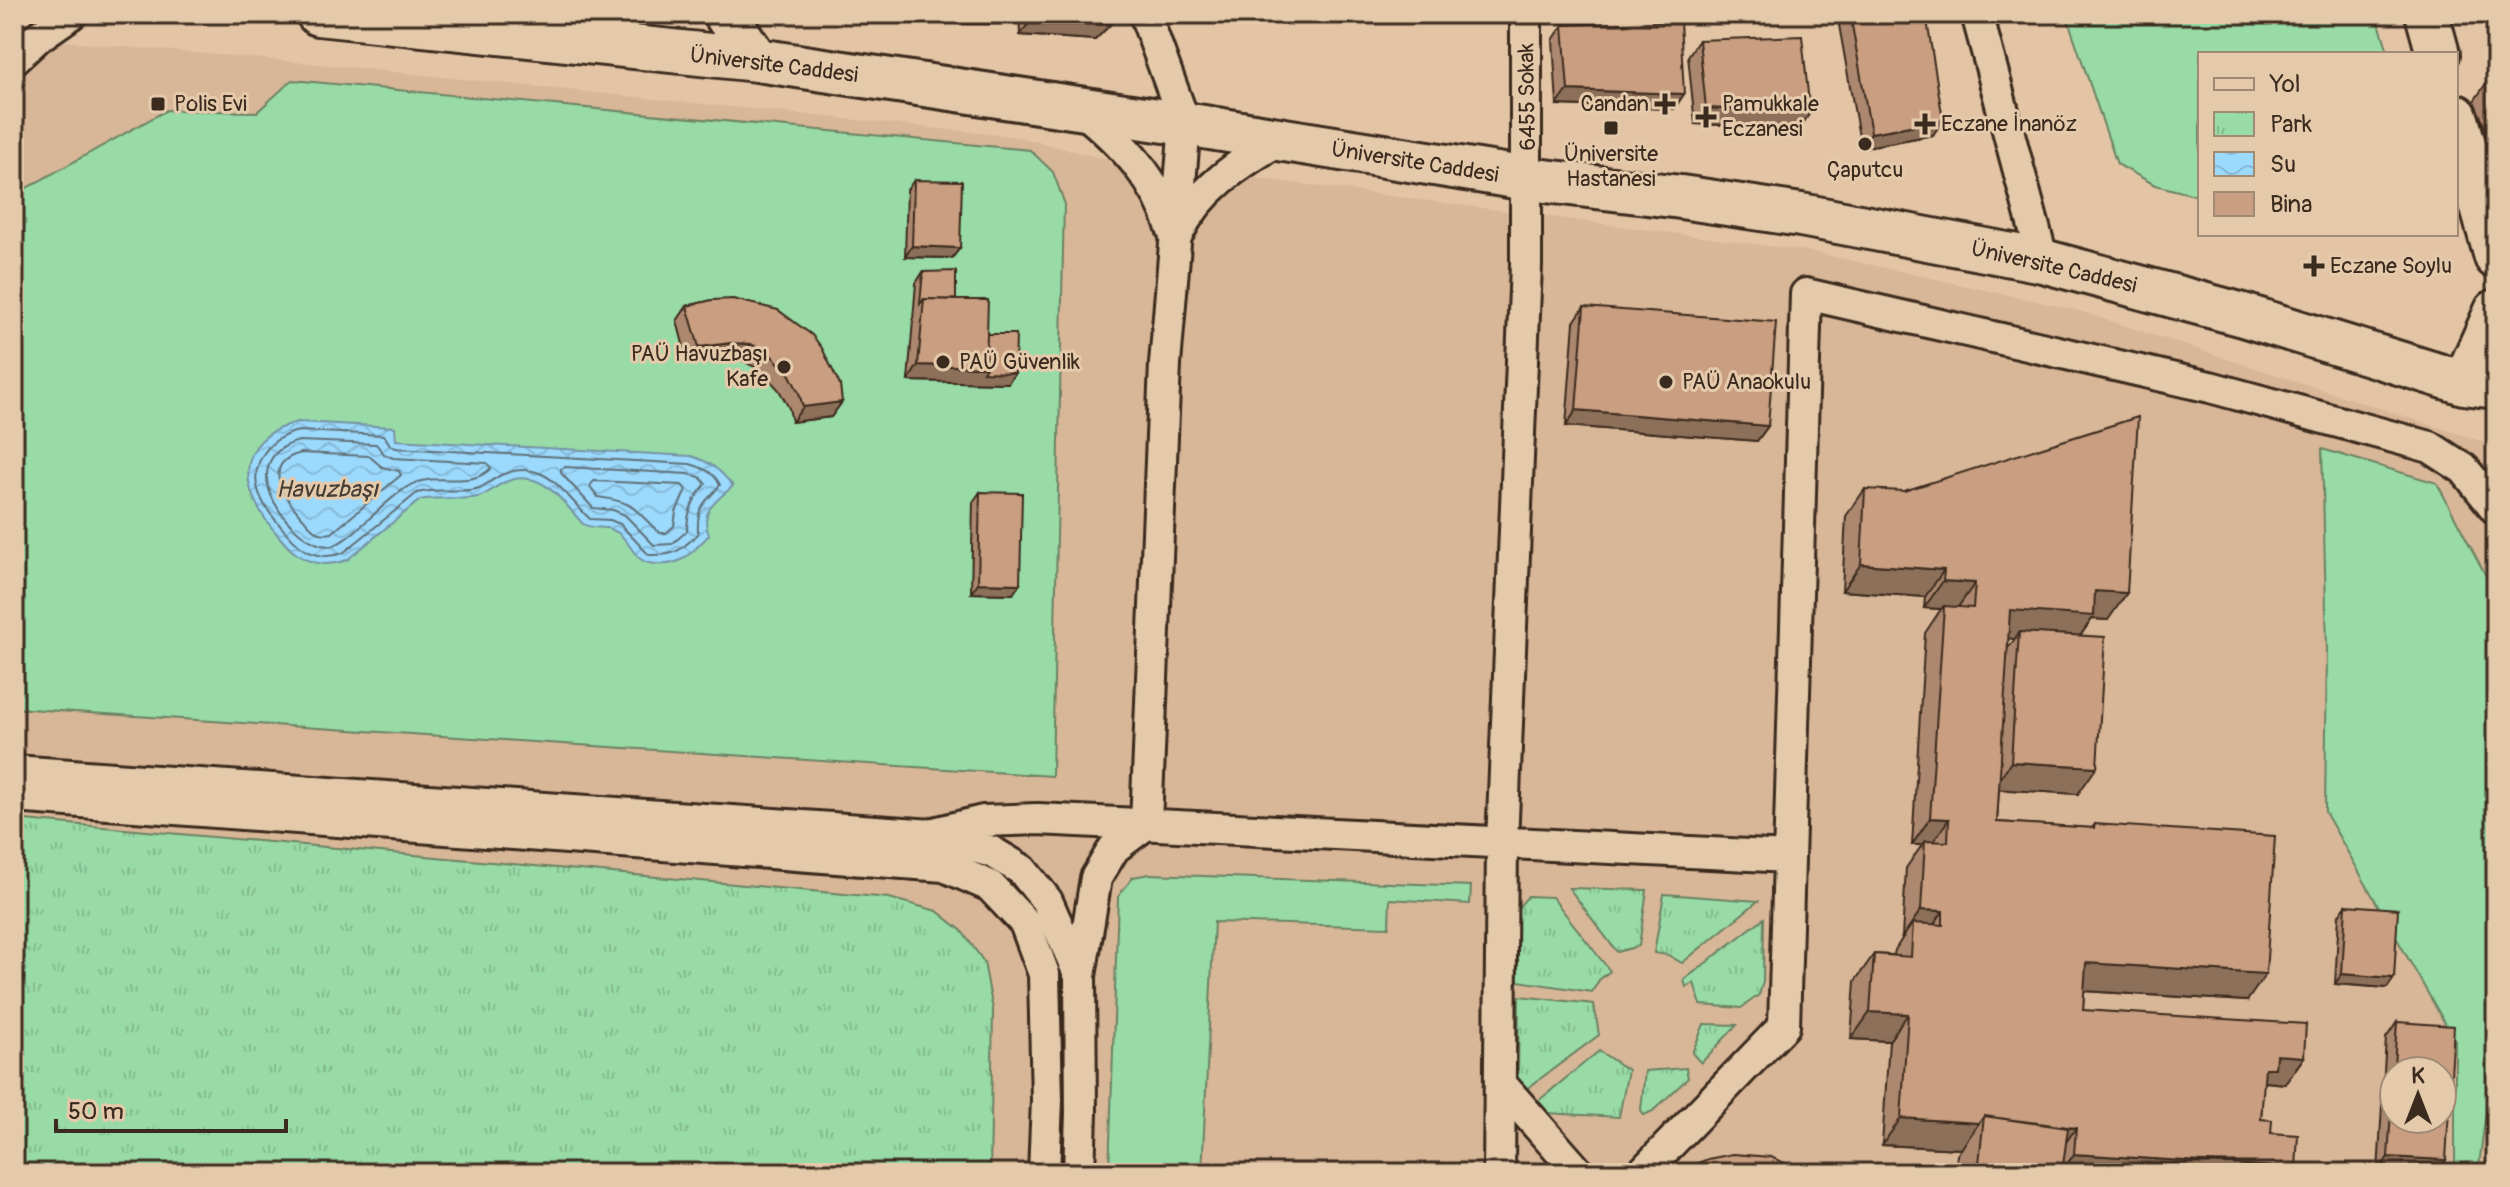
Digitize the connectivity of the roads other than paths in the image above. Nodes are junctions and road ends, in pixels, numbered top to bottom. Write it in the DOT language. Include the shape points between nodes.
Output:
graph roads {
  1 [pos="71,14"];
  2 [pos="318,14"];
  3 [pos="725,14"];
  4 [pos="1145,14"];
  5 [pos="1526,14"];
  6 [pos="1977,14"];
  7 [pos="2427,14"];
  8 [pos="2437,52"];
  9 [pos="14,59"];
  10 [pos="757,60"];
  11 [pos="1082,110"];
  12 [pos="2458,123"];
  13 [pos="1185,124"];
  14 [pos="1279,140"];
  15 [pos="1528,179"];
  16 [pos="1175,239"];
  17 [pos="2496,257"];
  18 [pos="2043,261"];
  19 [pos="2496,311"];
  20 [pos="2485,388"];
  21 [pos="2496,509"];
  22 [pos="14,771"];
  23 [pos="14,797"];
  24 [pos="1146,824"];
  25 [pos="931,834"];
  26 [pos="1502,843"];
  27 [pos="1789,857"];
  28 [pos="1080,976"];
  29 [pos="1500,1083"];
  30 [pos="1044,1173"];
  31 [pos="1079,1173"];
  32 [pos="1499,1173"];
  33 [pos="1579,1173"];
  34 [pos="1642,1173"];
  1 -- 9 [label="street"];
  2 -- 10 [label="main road, Üniversite Caddesi"];
  3 -- 10 [label="main road"];
  4 -- 13 [label="street"];
  5 -- 15 [label="street, 6455 Sokak"];
  6 -- 18 [label="street"];
  7 -- 8 [label="main road"];
  10 -- 11 [label="main road, Üniversite Caddesi"];
  11 -- 13 [label="main road, Üniversite Caddesi"];
  11 -- 16 [label="street" via="1147,177"];
  12 -- 17 [label="main road"];
  13 -- 14 [label="main road, Üniversite Caddesi"];
  13 -- 16 [label="street"];
  14 -- 15 [label="main road, Üniversite Caddesi"];
  14 -- 16 [label="street" via="1209,189"];
  15 -- 18 [label="main road, Üniversite Caddesi" via="1801,215"];
  15 -- 26 [label="street, 6455 Sokak"];
  16 -- 24 [label="street"];
  18 -- 20 [label="main road, Üniversite Caddesi"];
  19 -- 20 [label="main road"];
  21 -- 27 [label="street" via="2464,469 2430,447 2210,387 1806,294"];
  22 -- 28 [label="street" via="933,835 992,852 1022,870 1047,901"];
  23 -- 30 [label="street" via="944,866 990,886 1025,923 1044,974"];
  24 -- 25 [label="street" via="983,821"];
  24 -- 26 [label="street"];
  24 -- 28 [label="street" via="1114,848 1096,878"];
  26 -- 27 [label="street"];
  26 -- 29 [label="street, 6455 Sokak"];
  27 -- 34 [label="street" via="1784,1026"];
  28 -- 31 [label="street"];
  29 -- 32 [label="street, 6455 Sokak"];
  29 -- 33 [label="street"];
}
